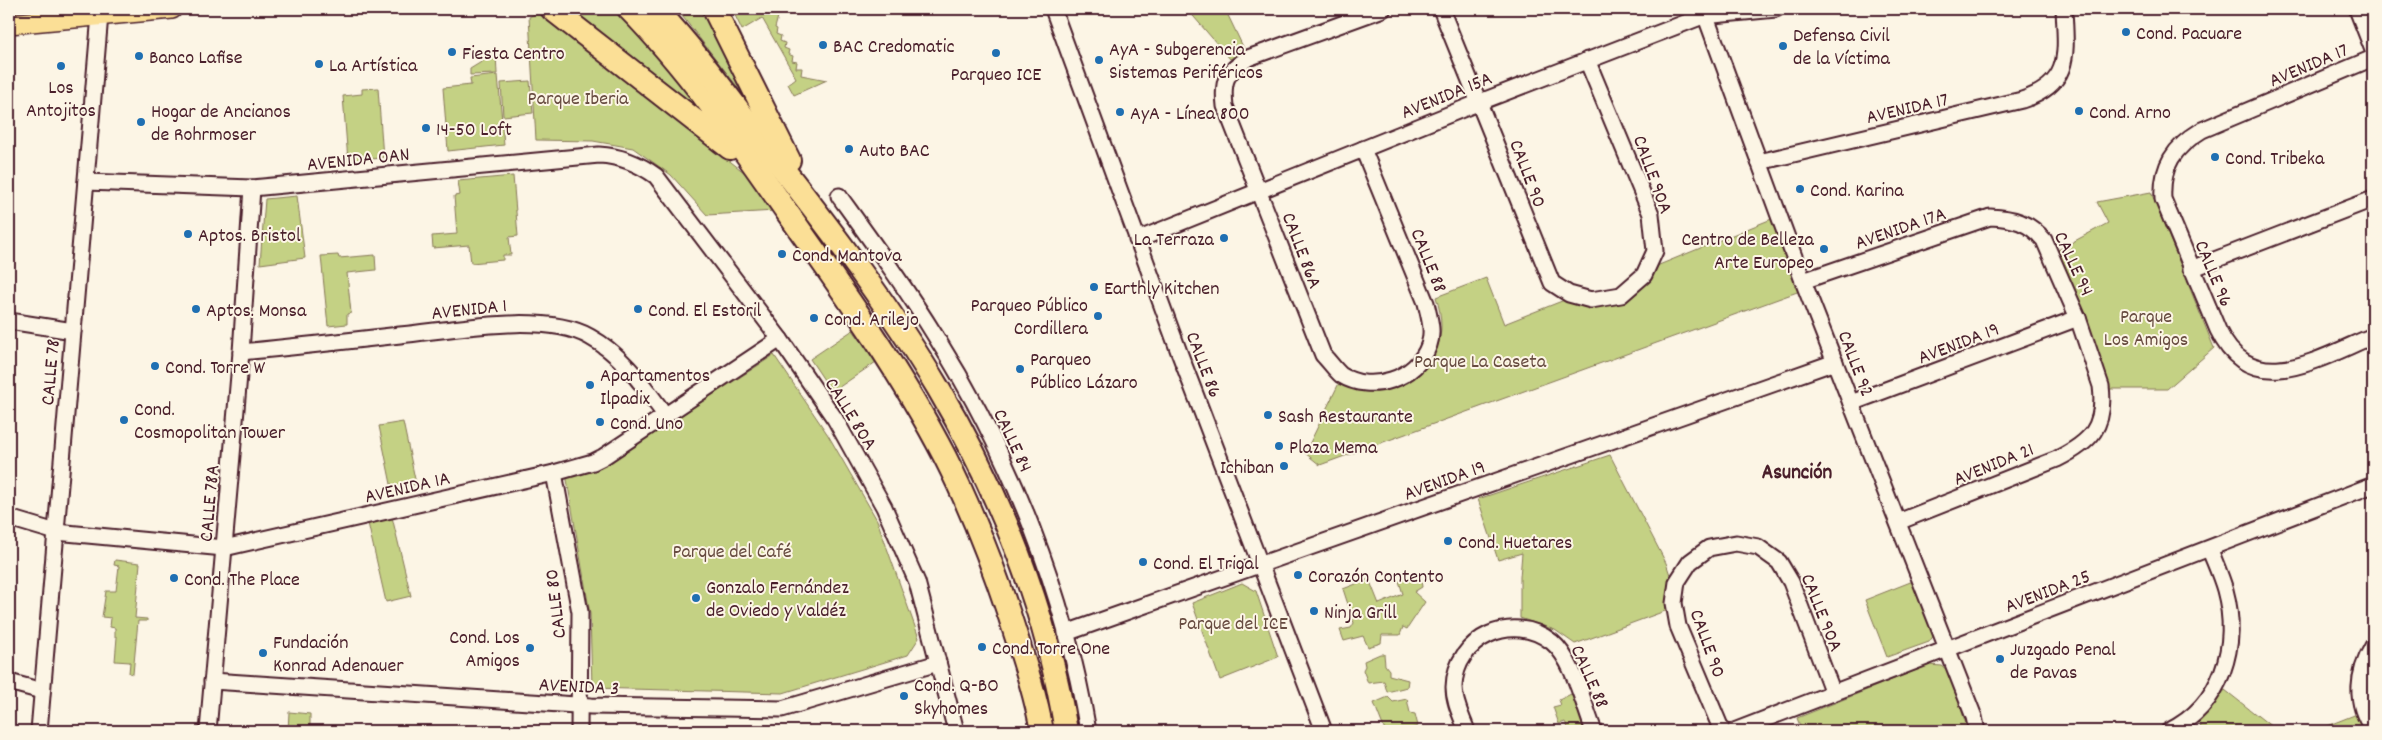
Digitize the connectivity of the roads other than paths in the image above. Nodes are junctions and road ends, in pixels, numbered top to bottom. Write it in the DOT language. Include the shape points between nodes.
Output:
graph roads {
  1 [pos="172,9"];
  2 [pos="629,9"];
  3 [pos="656,9"];
  4 [pos="714,9"];
  5 [pos="722,9"];
  6 [pos="1053,9"];
  7 [pos="1383,9"];
  8 [pos="1441,9"];
  9 [pos="1776,9"];
  10 [pos="2064,9"];
  11 [pos="2357,9"];
  12 [pos="126,11"];
  13 [pos="555,11"];
  14 [pos="1703,12"];
  15 [pos="100,15"];
  16 [pos="9,24"];
  17 [pos="726,36"];
  18 [pos="2373,50"];
  19 [pos="2373,58"];
  20 [pos="1588,60"];
  21 [pos="1480,102"];
  22 [pos="1364,149"];
  23 [pos="633,161"];
  24 [pos="1759,162"];
  25 [pos="759,172"];
  26 [pos="2164,172"];
  27 [pos="86,182"];
  28 [pos="252,188"];
  29 [pos="1259,191"];
  30 [pos="839,196"];
  31 [pos="2373,199"];
  32 [pos="816,212"];
  33 [pos="2010,218"];
  34 [pos="1137,240"];
  35 [pos="2191,269"];
  36 [pos="1803,281"];
  37 [pos="1621,295"];
  38 [pos="2078,318"];
  39 [pos="9,321"];
  40 [pos="73,330"];
  41 [pos="2373,336"];
  42 [pos="780,339"];
  43 [pos="241,352"];
  44 [pos="1835,362"];
  45 [pos="1398,378"];
  46 [pos="1851,403"];
  47 [pos="666,416"];
  48 [pos="2095,428"];
  49 [pos="554,473"];
  50 [pos="2373,485"];
  51 [pos="9,518"];
  52 [pos="1898,522"];
  53 [pos="56,532"];
  54 [pos="224,548"];
  55 [pos="1709,548"];
  56 [pos="2210,550"];
  57 [pos="1261,566"];
  58 [pos="1066,634"];
  59 [pos="2373,646"];
  60 [pos="1948,648"];
  61 [pos="938,663"];
  62 [pos="212,681"];
  63 [pos="9,682"];
  64 [pos="42,691"];
  65 [pos="1833,693"];
  66 [pos="579,706"];
  67 [pos="2373,729"];
  68 [pos="39,731"];
  69 [pos="208,731"];
  70 [pos="579,731"];
  71 [pos="956,731"];
  72 [pos="1042,731"];
  73 [pos="1066,731"];
  74 [pos="1088,731"];
  75 [pos="1324,731"];
  76 [pos="1467,731"];
  77 [pos="1594,731"];
  78 [pos="1722,731"];
  79 [pos="1734,731"];
  80 [pos="1977,731"];
  81 [pos="2169,731"];
  1 -- 12 [label="main road"];
  2 -- 25 [label="highway" via="675,59"];
  3 -- 32 [label="highway"];
  4 -- 17 [label="highway"];
  5 -- 17 [label="highway"];
  6 -- 34 [label="street, CALLE 86"];
  7 -- 29 [label="street, CALLE 86A" via="1248,58 1230,70 1223,87 1225,106"];
  8 -- 21 [label="street, CALLE 90"];
  9 -- 14 [label="street, AVENIDA 15A"];
  10 -- 24 [label="street, AVENIDA 17" via="2065,59 2058,78 2046,90 2022,100"];
  11 -- 18 [label="street"];
  12 -- 15 [label="main road"];
  13 -- 25 [label="highway"];
  14 -- 20 [label="street, AVENIDA 15A"];
  14 -- 24 [label="street, CALLE 92"];
  15 -- 16 [label="main road"];
  15 -- 27 [label="street, CALLE 78"];
  17 -- 32 [label="highway"];
  19 -- 26 [label="street, AVENIDA 17" via="2202,130 2183,143"];
  20 -- 21 [label="street, AVENIDA 15A"];
  20 -- 37 [label="street, CALLE 90A" via="1651,214 1655,251 1644,275"];
  21 -- 22 [label="street, AVENIDA 15A"];
  21 -- 37 [label="street, CALLE 90" via="1552,283 1569,294 1591,300"];
  22 -- 29 [label="street, AVENIDA 15A"];
  22 -- 45 [label="street, CALLE 88" via="1426,304 1432,327 1429,345 1421,360"];
  23 -- 28 [label="street, AVENIDA 0AN" via="599,154"];
  23 -- 42 [label="street, CALLE 80A" via="656,176"];
  24 -- 36 [label="street, CALLE 92"];
  25 -- 72 [label="highway" via="882,348 946,458 999,585 1038,708"];
  26 -- 35 [label="street, CALLE 96" via="2163,199"];
  27 -- 28 [label="street, AVENIDA 0AN"];
  27 -- 40 [label="street, CALLE 78"];
  28 -- 43 [label="street, CALLE 78A"];
  29 -- 34 [label="street, AVENIDA 15A"];
  29 -- 45 [label="street, CALLE 86A" via="1323,355 1340,374 1355,381 1376,384"];
  30 -- 58 [label="street, CALLE 84" via="908,292 989,432 1032,531"];
  31 -- 35 [label="street"];
  32 -- 73 [label="highway" via="938,387 998,504 1045,638"];
  33 -- 36 [label="street, AVENIDA 17A" via="1990,217"];
  33 -- 38 [label="street, CALLE 94" via="2030,226 2044,240"];
  34 -- 57 [label="street, CALLE 86"];
  35 -- 41 [label="street, CALLE 96" via="2223,341 2236,357 2261,369 2295,367"];
  36 -- 44 [label="street, CALLE 92"];
  38 -- 46 [label="street, AVENIDA 19"];
  38 -- 48 [label="street, CALLE 94" via="2101,386 2101,410"];
  39 -- 40 [label="street"];
  40 -- 53 [label="street, CALLE 78"];
  42 -- 47 [label="street, AVENIDA 1A"];
  42 -- 61 [label="street, CALLE 80A" via="835,419 884,507 917,582"];
  43 -- 47 [label="street, AVENIDA 1" via="516,323 566,328 589,336 609,350"];
  43 -- 54 [label="street, CALLE 78A"];
  44 -- 46 [label="street, CALLE 92"];
  44 -- 57 [label="street, AVENIDA 19"];
  46 -- 52 [label="street, CALLE 92"];
  47 -- 49 [label="street, AVENIDA 1A" via="593,462"];
  48 -- 52 [label="street, AVENIDA 21" via="2081,447 2057,459"];
  49 -- 54 [label="street, AVENIDA 1A"];
  49 -- 66 [label="street, CALLE 80" via="580,612"];
  50 -- 56 [label="street, AVENIDA 25"];
  51 -- 53 [label="street, AVENIDA 1A"];
  52 -- 60 [label="street, CALLE 92"];
  53 -- 54 [label="street, AVENIDA 1A"];
  53 -- 64 [label="street, CALLE 78"];
  54 -- 62 [label="street, CALLE 78A"];
  55 -- 65 [label="street, CALLE 90A" via="1736,543 1758,547 1779,562 1791,582"];
  55 -- 78 [label="street, CALLE 90" via="1690,562 1677,582 1674,604 1678,626"];
  56 -- 60 [label="street, AVENIDA 25"];
  56 -- 81 [label="street" via="2225,590 2230,621 2221,679 2206,702"];
  57 -- 58 [label="street, AVENIDA 19"];
  57 -- 75 [label="street, CALLE 86"];
  58 -- 74 [label="street, CALLE 84"];
  59 -- 67 [label="street" via="2363,663 2360,702 2363,715"];
  60 -- 65 [label="street, AVENIDA 25"];
  60 -- 80 [label="street, CALLE 92"];
  61 -- 66 [label="street, AVENIDA 3" via="782,709"];
  61 -- 71 [label="street, CALLE 80A"];
  62 -- 66 [label="street, AVENIDA 3"];
  62 -- 69 [label="street, CALLE 78A"];
  63 -- 64 [label="street"];
  64 -- 68 [label="street, CALLE 78"];
  65 -- 79 [label="street, AVENIDA 25"];
  66 -- 70 [label="street, CALLE 80"];
  76 -- 77 [label="street, CALLE 88" via="1456,701 1456,672 1463,656 1475,642 1492,632 1511,628 1539,634 1553,642 1564,655"];
}
